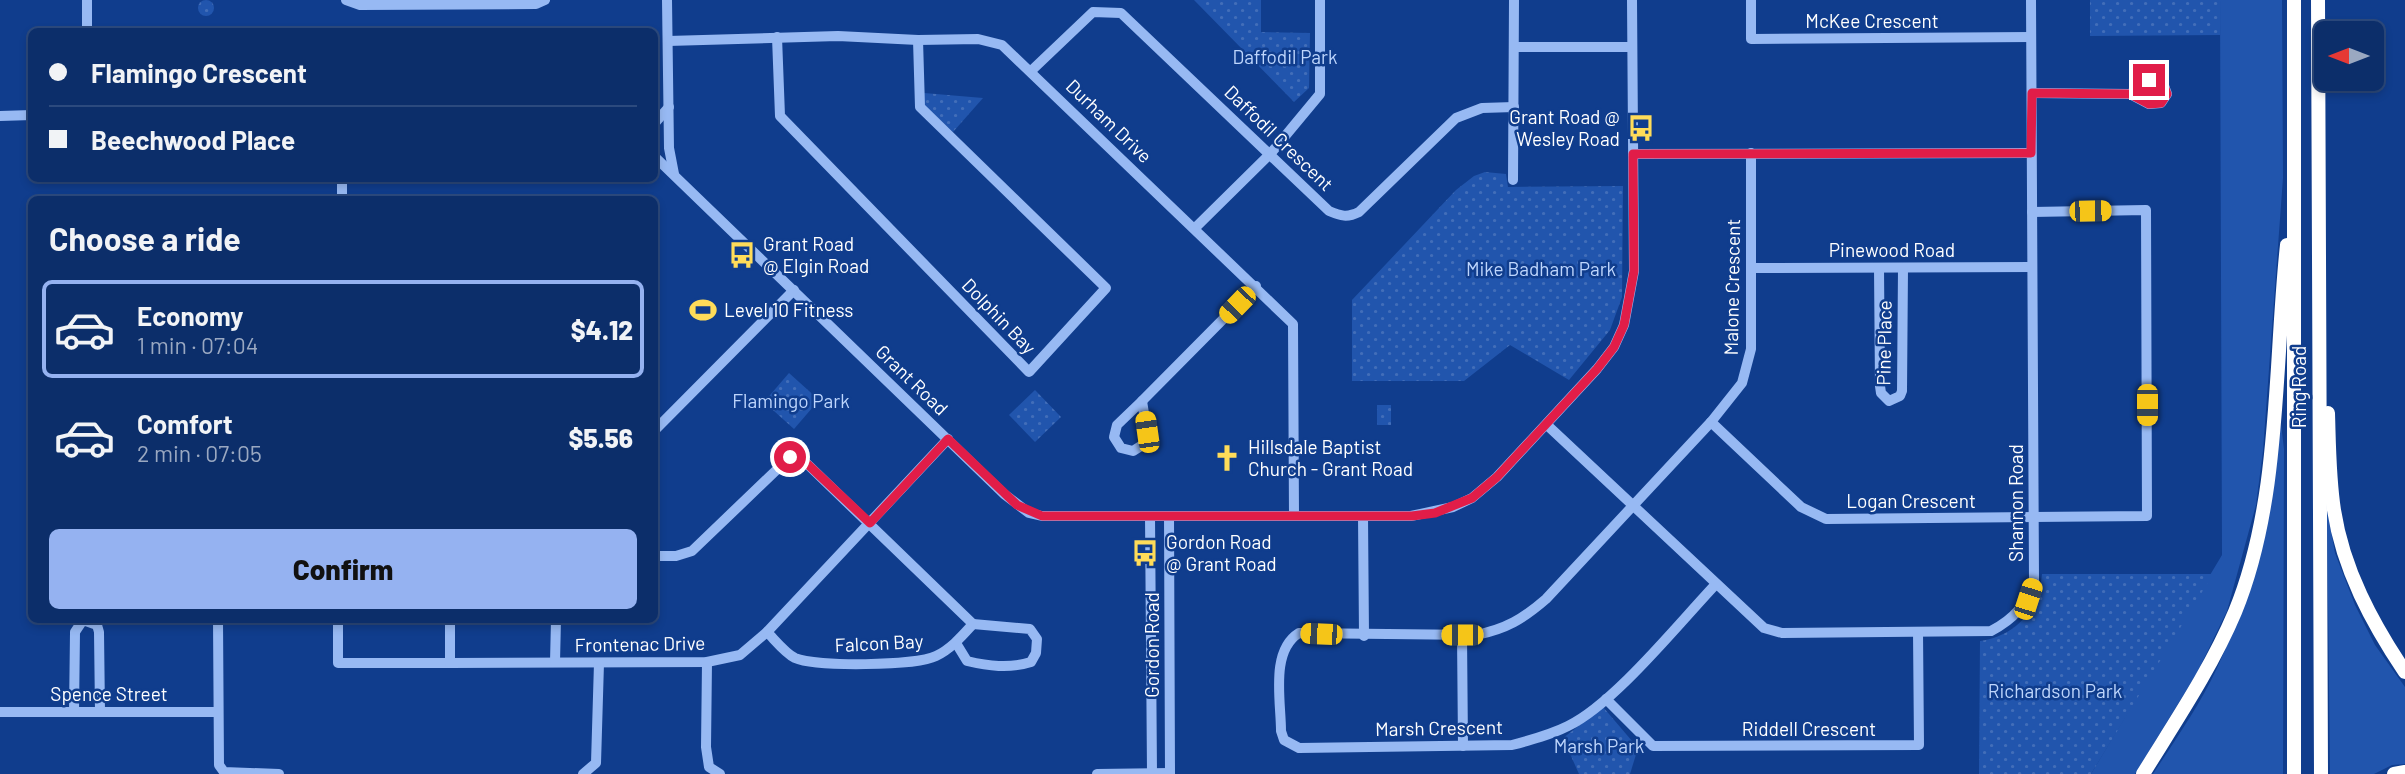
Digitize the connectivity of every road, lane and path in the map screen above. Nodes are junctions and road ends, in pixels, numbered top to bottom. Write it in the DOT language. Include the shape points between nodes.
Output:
graph roads {
  1 [pos="87,0"];
  2 [pos="346,0"];
  3 [pos="545,0"];
  4 [pos="667,0"];
  5 [pos="1320,0"];
  6 [pos="1514,0"];
  7 [pos="1632,0"];
  8 [pos="1751,0"];
  9 [pos="2031,0"];
  10 [pos="2294,0"];
  11 [pos="2318,0"];
  12 [pos="87,28"];
  13 [pos="776,37"];
  14 [pos="2031,37"];
  15 [pos="668,40"];
  16 [pos="918,40"];
  17 [pos="1514,47"];
  18 [pos="1632,47"];
  19 [pos="1031,71"];
  20 [pos="2032,93"];
  21 [pos="2130,94"];
  22 [pos="669,107"];
  23 [pos="1514,107"];
  24 [pos="0,116"];
  25 [pos="28,116"];
  26 [pos="658,119"];
  27 [pos="1271,153"];
  28 [pos="1751,153"];
  29 [pos="2031,153"];
  30 [pos="1633,154"];
  31 [pos="658,160"];
  32 [pos="2295,171"];
  33 [pos="2317,172"];
  34 [pos="675,176"];
  35 [pos="1513,180"];
  36 [pos="2032,212"];
  37 [pos="1195,228"];
  38 [pos="2032,267"];
  39 [pos="1751,268"];
  40 [pos="1879,268"];
  41 [pos="1903,268"];
  42 [pos="1255,286"];
  43 [pos="794,290"];
  44 [pos="1142,401"];
  45 [pos="1711,422"];
  46 [pos="1547,425"];
  47 [pos="658,427"];
  48 [pos="948,439"];
  49 [pos="1633,505"];
  50 [pos="1150,516"];
  51 [pos="1169,516"];
  52 [pos="1294,516"];
  53 [pos="1363,516"];
  54 [pos="2034,517"];
  55 [pos="870,523"];
  56 [pos="658,556"];
  57 [pos="1716,584"];
  58 [pos="79,623"];
  59 [pos="93,623"];
  60 [pos="218,623"];
  61 [pos="338,623"];
  62 [pos="450,623"];
  63 [pos="556,623"];
  64 [pos="972,624"];
  65 [pos="767,632"];
  66 [pos="1918,632"];
  67 [pos="1462,635"];
  68 [pos="1364,636"];
  69 [pos="1151,642"];
  70 [pos="1170,642"];
  71 [pos="956,643"];
  72 [pos="555,662"];
  73 [pos="707,662"];
  74 [pos="450,663"];
  75 [pos="599,663"];
  76 [pos="2405,672"];
  77 [pos="1606,699"];
  78 [pos="0,712"];
  79 [pos="74,712"];
  80 [pos="100,712"];
  81 [pos="218,712"];
  82 [pos="1463,746"];
  83 [pos="2405,772"];
  84 [pos="279,774"];
  85 [pos="583,774"];
  86 [pos="720,774"];
  87 [pos="1097,774"];
  88 [pos="1152,774"];
  89 [pos="1170,774"];
  90 [pos="2143,774"];
  91 [pos="2294,774"];
  92 [pos="2321,774"];
  93 [pos="2394,774"];
  1 -- 12 [label="street"];
  2 -- 3 [label="street" via="374,5 536,4"];
  4 -- 15 [label="street"];
  5 -- 27 [label="street" via="1320,94"];
  6 -- 17 [label="street"];
  7 -- 18 [label="street, Grant Road"];
  8 -- 14 [label="street, McKee Crescent" via="1751,39"];
  9 -- 14 [label="street, Shannon Road"];
  10 -- 32 [label="highway, Ring Road"];
  11 -- 33 [label="highway, Ring Road"];
  13 -- 15 [label="street, Durham Drive"];
  13 -- 16 [label="street, Durham Drive"];
  13 -- 16 [label="street, Dolphin Bay" via="780,116 1030,372 1106,288 920,107"];
  14 -- 20 [label="street, Shannon Road"];
  15 -- 22 [label="street"];
  16 -- 19 [label="street, Durham Drive" via="978,39 1002,45"];
  17 -- 18 [label="street"];
  17 -- 23 [label="street"];
  18 -- 30 [label="street, Grant Road"];
  19 -- 27 [label="street, Daffodil Crescent" via="1093,12 1121,13"];
  19 -- 37 [label="street, Durham Drive"];
  20 -- 21 [label="street"];
  20 -- 29 [label="street, Shannon Road"];
  22 -- 26 [label="street"];
  22 -- 34 [label="street" via="669,148"];
  23 -- 27 [label="street, Daffodil Crescent" via="1482,108 1456,118 1350,216 1329,211"];
  23 -- 35 [label="street"];
  24 -- 25 [label="street"];
  27 -- 37 [label="street"];
  28 -- 29 [label="street"];
  28 -- 30 [label="street"];
  28 -- 39 [label="street, Malone Crescent"];
  29 -- 36 [label="street, Shannon Road"];
  30 -- 46 [label="street, Grant Road" via="1634,271 1624,325 1614,347"];
  31 -- 34 [label="street, Grant Road"];
  32 -- 90 [label="highway" via="2261,520 2235,612 2191,697"];
  32 -- 91 [label="highway, Ring Road"];
  33 -- 76 [label="highway" via="2334,511 2360,596"];
  33 -- 92 [label="highway, Ring Road"];
  34 -- 43 [label="street, Grant Road"];
  36 -- 38 [label="street, Shannon Road"];
  36 -- 54 [label="street, Logan Crescent" via="2146,210 2147,516"];
  37 -- 42 [label="street, Durham Drive"];
  38 -- 41 [label="street, Pinewood Road"];
  38 -- 54 [label="street, Shannon Road"];
  39 -- 40 [label="street, Pinewood Road"];
  39 -- 45 [label="street, Malone Crescent" via="1749,366 1742,383"];
  40 -- 41 [label="street, Pinewood Road"];
  40 -- 41 [label="street, Pine Place" via="1880,386 1889,401 1902,391"];
  42 -- 44 [label="street"];
  42 -- 52 [label="street, Durham Drive" via="1293,324"];
  43 -- 47 [label="street"];
  43 -- 48 [label="street, Grant Road"];
  44 -- 44 [label="street" via="1117,425 1114,437 1121,448 1133,451 1144,444 1147,432"];
  45 -- 49 [label="street, Malone Crescent"];
  45 -- 54 [label="street, Logan Crescent" via="1801,507 1826,519"];
  46 -- 49 [label="street, Shannon Road"];
  46 -- 53 [label="street, Grant Road" via="1472,498 1412,516"];
  48 -- 50 [label="street, Grant Road" via="1029,513"];
  48 -- 55 [label="street, Frontenac Drive"];
  49 -- 57 [label="street, Shannon Road"];
  49 -- 67 [label="street, Marsh Crescent" via="1521,621 1497,631"];
  50 -- 51 [label="street, Grant Road"];
  50 -- 69 [label="street, Gordon Road"];
  51 -- 52 [label="street, Grant Road"];
  51 -- 70 [label="street, Gordon Road"];
  52 -- 53 [label="street, Grant Road"];
  53 -- 68 [label="street"];
  54 -- 66 [label="street, Shannon Road" via="2034,580 2028,599 2010,621 1991,631"];
  55 -- 56 [label="street" via="811,466 790,457 692,551"];
  55 -- 64 [label="street"];
  55 -- 65 [label="street, Frontenac Drive"];
  57 -- 66 [label="street, Shannon Road" via="1765,628 1782,633"];
  57 -- 77 [label="street, Marsh Crescent"];
  58 -- 79 [label="street"];
  59 -- 80 [label="street" via="99,632"];
  60 -- 81 [label="street"];
  61 -- 74 [label="street, Frontenac Drive" via="338,663"];
  62 -- 74 [label="street"];
  63 -- 72 [label="street"];
  64 -- 71 [label="street, Falcon Bay"];
  64 -- 71 [label="street" via="1030,629 1037,639 1036,653 1031,662 1014,667 967,661"];
  65 -- 71 [label="street, Falcon Bay" via="793,657 814,664 918,662"];
  65 -- 73 [label="street, Frontenac Drive" via="740,655"];
  66 -- 77 [label="street, Riddell Crescent" via="1919,746 1653,746"];
  67 -- 68 [label="street, Marsh Crescent"];
  67 -- 82 [label="street"];
  68 -- 82 [label="street, Marsh Crescent" via="1299,633 1287,640 1281,659 1284,740 1299,748"];
  69 -- 70 [label="street"];
  69 -- 88 [label="street, Gordon Road"];
  70 -- 89 [label="street, Gordon Road"];
  72 -- 74 [label="street, Frontenac Drive"];
  72 -- 75 [label="street, Frontenac Drive"];
  73 -- 75 [label="street, Frontenac Drive"];
  73 -- 86 [label="street" via="706,747 709,767"];
  75 -- 85 [label="street" via="596,763"];
  77 -- 82 [label="street, Marsh Crescent" via="1570,725 1543,736 1512,745"];
  78 -- 79 [label="street, Spence Street"];
  79 -- 80 [label="street, Spence Street"];
  80 -- 81 [label="street, Spence Street"];
  81 -- 84 [label="street" via="219,765 224,772"];
  83 -- 93 [label="highway"];
  87 -- 88 [label="street"];
  88 -- 89 [label="street"];
}
